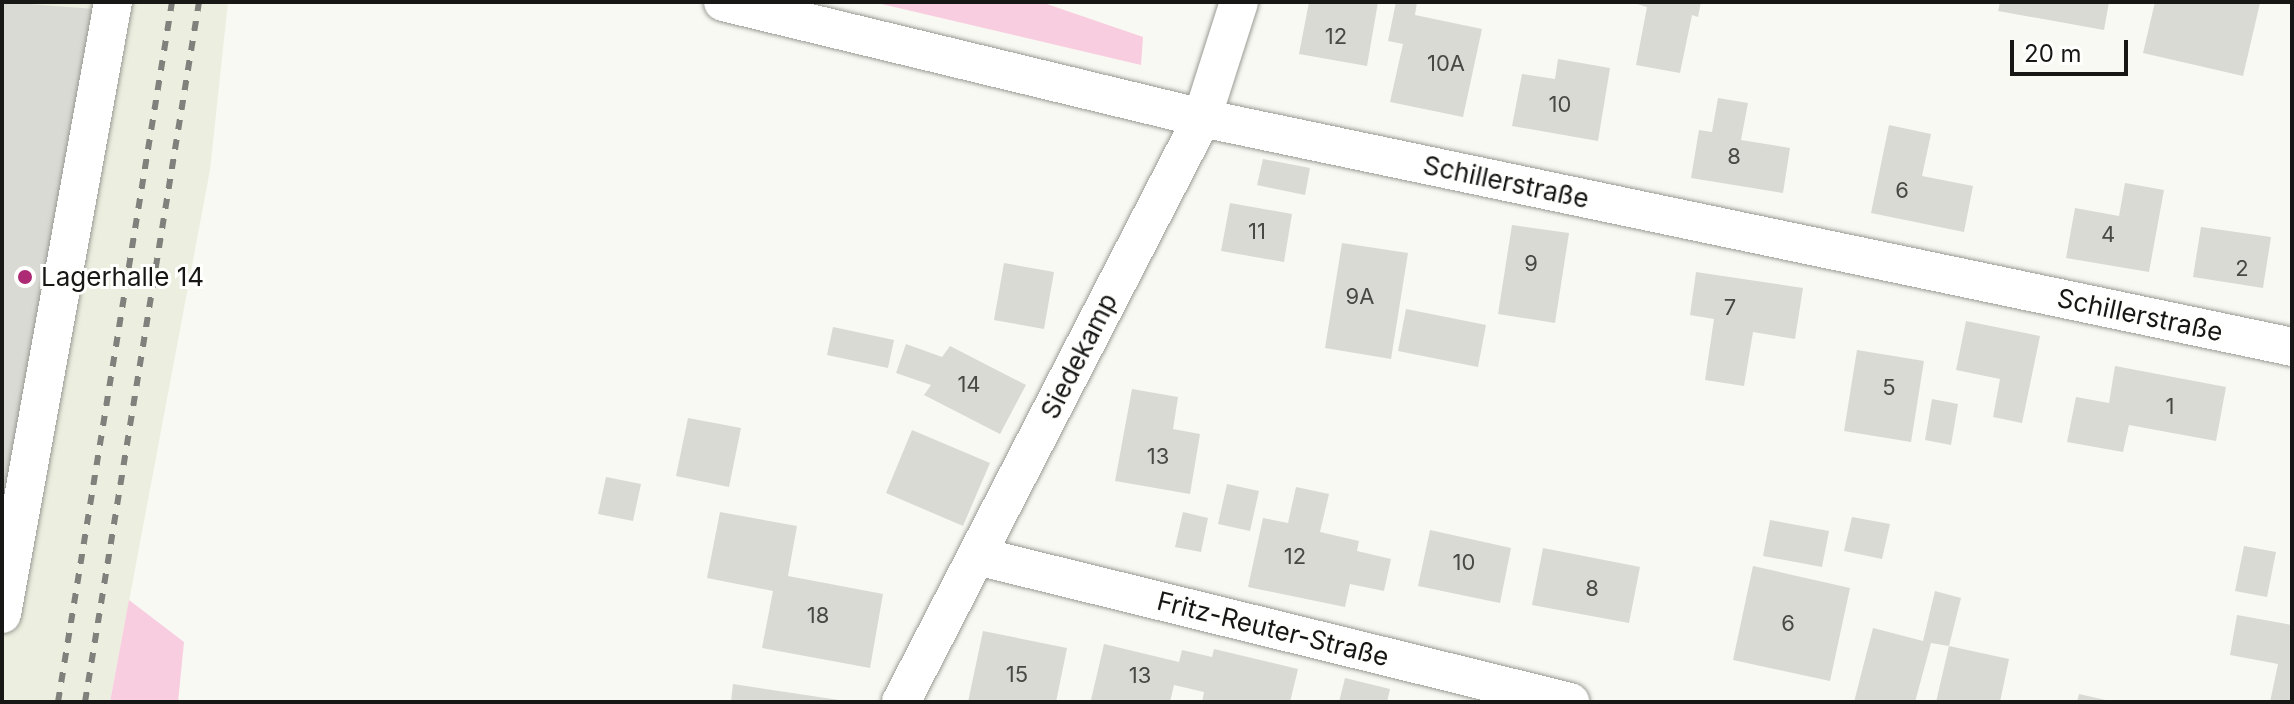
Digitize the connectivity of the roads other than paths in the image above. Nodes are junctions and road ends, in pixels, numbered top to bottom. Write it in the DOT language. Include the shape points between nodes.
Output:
graph roads {
  1 [pos="113,2"];
  2 [pos="723,2"];
  3 [pos="1239,2"];
  4 [pos="1210,120"];
  5 [pos="2292,347"];
  6 [pos="977,556"];
  7 [pos="2,614"];
  8 [pos="901,702"];
  9 [pos="1570,702"];
  1 -- 7 [label="street"];
  2 -- 4 [label="street, Schillerstraße"];
  3 -- 4 [label="street, Siedekamp"];
  4 -- 5 [label="street, Schillerstraße"];
  4 -- 6 [label="street, Siedekamp"];
  6 -- 8 [label="street, Siedekamp"];
  6 -- 9 [label="street, Fritz-Reuter-Straße"];
}
